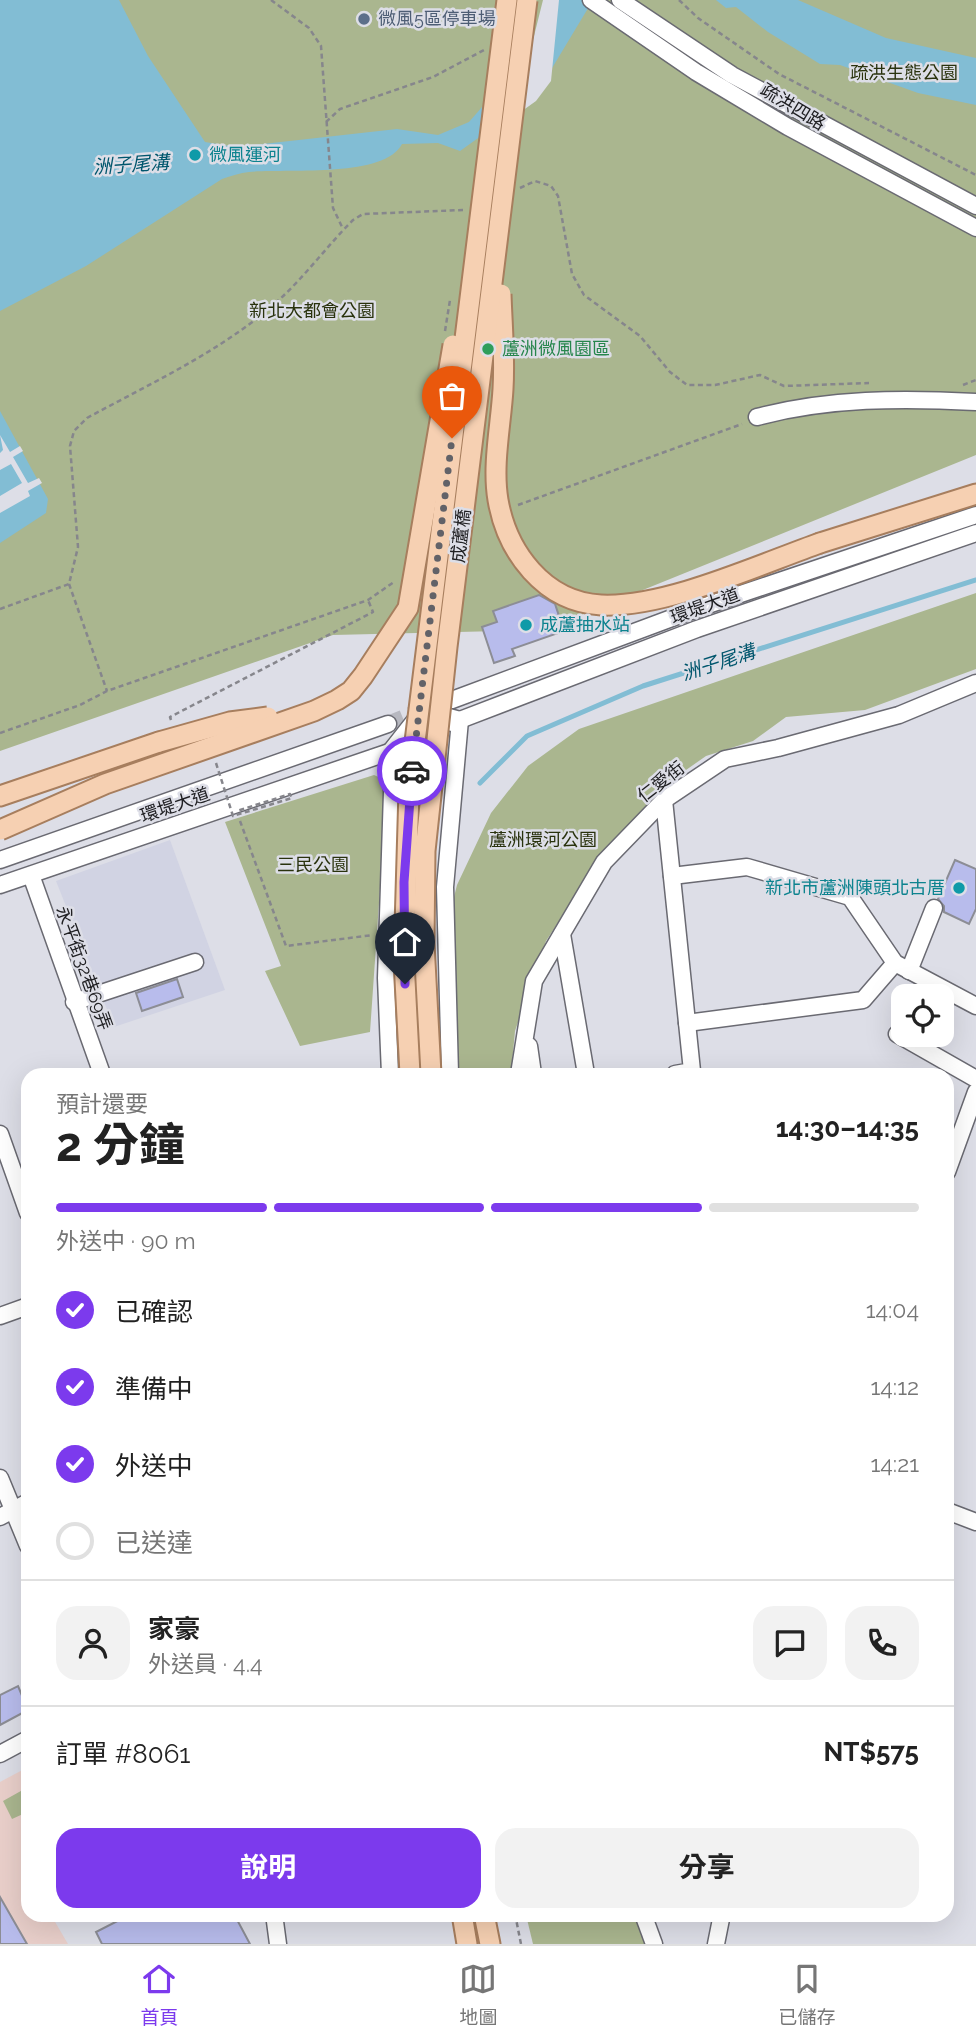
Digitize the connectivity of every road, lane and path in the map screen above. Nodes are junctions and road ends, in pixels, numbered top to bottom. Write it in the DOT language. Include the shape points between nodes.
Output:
graph roads {
  1 [pos="271,0"];
  2 [pos="507,0"];
  3 [pos="527,0"];
  4 [pos="620,0"];
  5 [pos="679,0"];
  6 [pos="595,3"];
  7 [pos="489,47"];
  8 [pos="326,122"];
  9 [pos="976,175"];
  10 [pos="485,176"];
  11 [pos="512,192"];
  12 [pos="976,206"];
  13 [pos="465,210"];
  14 [pos="502,220"];
  15 [pos="976,228"];
  16 [pos="343,229"];
  17 [pos="976,380"];
  18 [pos="871,383"];
  19 [pos="951,386"];
  20 [pos="976,402"];
  21 [pos="757,417"];
  22 [pos="976,494"];
  23 [pos="514,506"];
  24 [pos="976,515"];
  25 [pos="976,533"];
  26 [pos="395,581"];
  27 [pos="69,583"];
  28 [pos="368,600"];
  29 [pos="0,609"];
  30 [pos="976,682"];
  31 [pos="107,691"];
  32 [pos="452,700"];
  33 [pos="314,711"];
  34 [pos="455,722"];
  35 [pos="388,724"];
  36 [pos="173,726"];
  37 [pos="0,733"];
  38 [pos="396,750"];
  39 [pos="215,762"];
  40 [pos="0,796"];
  41 [pos="664,800"];
  42 [pos="0,830"];
  43 [pos="0,860"];
  44 [pos="31,875"];
  45 [pos="672,876"];
  46 [pos="0,885"];
  47 [pos="934,908"];
  48 [pos="382,933"];
  49 [pos="562,933"];
  50 [pos="195,962"];
  51 [pos="902,967"];
  52 [pos="74,1002"];
  53 [pos="976,1006"];
  54 [pos="687,1023"];
  55 [pos="526,1026"];
  56 [pos="920,1047"];
  57 [pos="100,1068"];
  58 [pos="390,1068"];
  59 [pos="410,1068"];
  60 [pos="431,1068"];
  61 [pos="450,1068"];
  62 [pos="520,1068"];
  63 [pos="532,1068"];
  64 [pos="585,1068"];
  65 [pos="692,1068"];
  66 [pos="976,1079"];
  67 [pos="975,1098"];
  68 [pos="0,1134"];
  69 [pos="954,1153"];
  70 [pos="21,1193"];
  71 [pos="21,1308"];
  72 [pos="0,1316"];
  73 [pos="0,1478"];
  74 [pos="6,1514"];
  75 [pos="954,1514"];
  76 [pos="976,1522"];
  77 [pos="21,1536"];
  78 [pos="21,1743"];
  79 [pos="0,1754"];
  80 [pos="275,1922"];
  81 [pos="463,1922"];
  82 [pos="486,1922"];
  83 [pos="517,1922"];
  84 [pos="646,1922"];
  85 [pos="720,1922"];
  86 [pos="278,1944"];
  87 [pos="467,1944"];
  88 [pos="490,1944"];
  89 [pos="521,1944"];
  90 [pos="654,1944"];
  91 [pos="716,1944"];
  1 -- 8 [label="path" via="309,28 321,46"];
  2 -- 10 [label="main road, 成蘆橋, bridge"];
  3 -- 14 [label="main road, 成蘆橋, bridge"];
  4 -- 12 [label="street, 疏洪四路" via="732,75"];
  5 -- 9 [label="path" via="779,74"];
  6 -- 15 [label="street, 疏洪四路" via="776,120"];
  7 -- 8 [label="path" via="433,77 340,109"];
  8 -- 16 [label="path" via="333,208"];
  10 -- 33 [label="main road, bridge" via="408,608 351,691"];
  10 -- 59 [label="main road, 成蘆橋, bridge" via="410,790 404,961"];
  11 -- 18 [label="path" via="535,181 551,186 558,196 572,274 584,295 640,336 670,373 687,385 715,385 760,375 784,386"];
  13 -- 16 [label="path" via="363,214"];
  14 -- 22 [label="main road, bridge" via="503,386 497,498 514,550 549,587 600,605 672,594"];
  14 -- 60 [label="main road, 成蘆橋, bridge" via="425,851"];
  16 -- 27 [label="path" via="280,299 247,325 210,352 87,418 74,431 70,446 78,547"];
  17 -- 19 [label="path"];
  20 -- 21 [label="street" via="898,400 793,408"];
  21 -- 23 [label="path"];
  24 -- 32 [label="street, 環堤大道" via="696,609"];
  25 -- 34 [label="street, 環堤大道" via="697,629"];
  26 -- 28 [label="path"];
  27 -- 29 [label="path"];
  27 -- 31 [label="path"];
  28 -- 31 [label="path"];
  28 -- 36 [label="path" via="373,612 170,717"];
  30 -- 41 [label="street, 仁愛街" via="899,715 725,759"];
  31 -- 37 [label="path"];
  33 -- 40 [label="main road, bridge" via="230,722"];
  33 -- 42 [label="main road, bridge" via="104,784"];
  34 -- 38 [label="street" via="424,709"];
  34 -- 61 [label="street" via="445,887"];
  35 -- 43 [label="street, 環堤大道"];
  38 -- 44 [label="street, 環堤大道"];
  38 -- 58 [label="street" via="386,978"];
  39 -- 48 [label="path, bridge" via="233,816 292,798 290,794 237,811 286,946"];
  41 -- 45 [label="street"];
  41 -- 49 [label="street, 仁愛街" via="604,862"];
  44 -- 46 [label="street, 環堤大道"];
  44 -- 52 [label="street, 永平街32巷69弄"];
  45 -- 51 [label="street" via="747,867 850,897"];
  45 -- 54 [label="street"];
  47 -- 51 [label="street"];
  49 -- 55 [label="street, 仁愛街" via="534,981"];
  49 -- 64 [label="street"];
  50 -- 52 [label="street"];
  51 -- 53 [label="street"];
  51 -- 54 [label="street" via="863,1000"];
  52 -- 57 [label="street, 永平街32巷69弄"];
  54 -- 65 [label="street"];
  55 -- 62 [label="street, 仁愛街"];
  55 -- 63 [label="street"];
  56 -- 66 [label="street"];
  67 -- 69 [label="street"];
  68 -- 70 [label="street"];
  71 -- 72 [label="street"];
  73 -- 74 [label="street"];
  74 -- 77 [label="street"];
  75 -- 76 [label="street"];
  78 -- 79 [label="street"];
  80 -- 86 [label="street"];
  81 -- 87 [label="main road"];
  82 -- 88 [label="main road"];
  83 -- 89 [label="path"];
  84 -- 90 [label="street"];
  85 -- 91 [label="street"];
}
